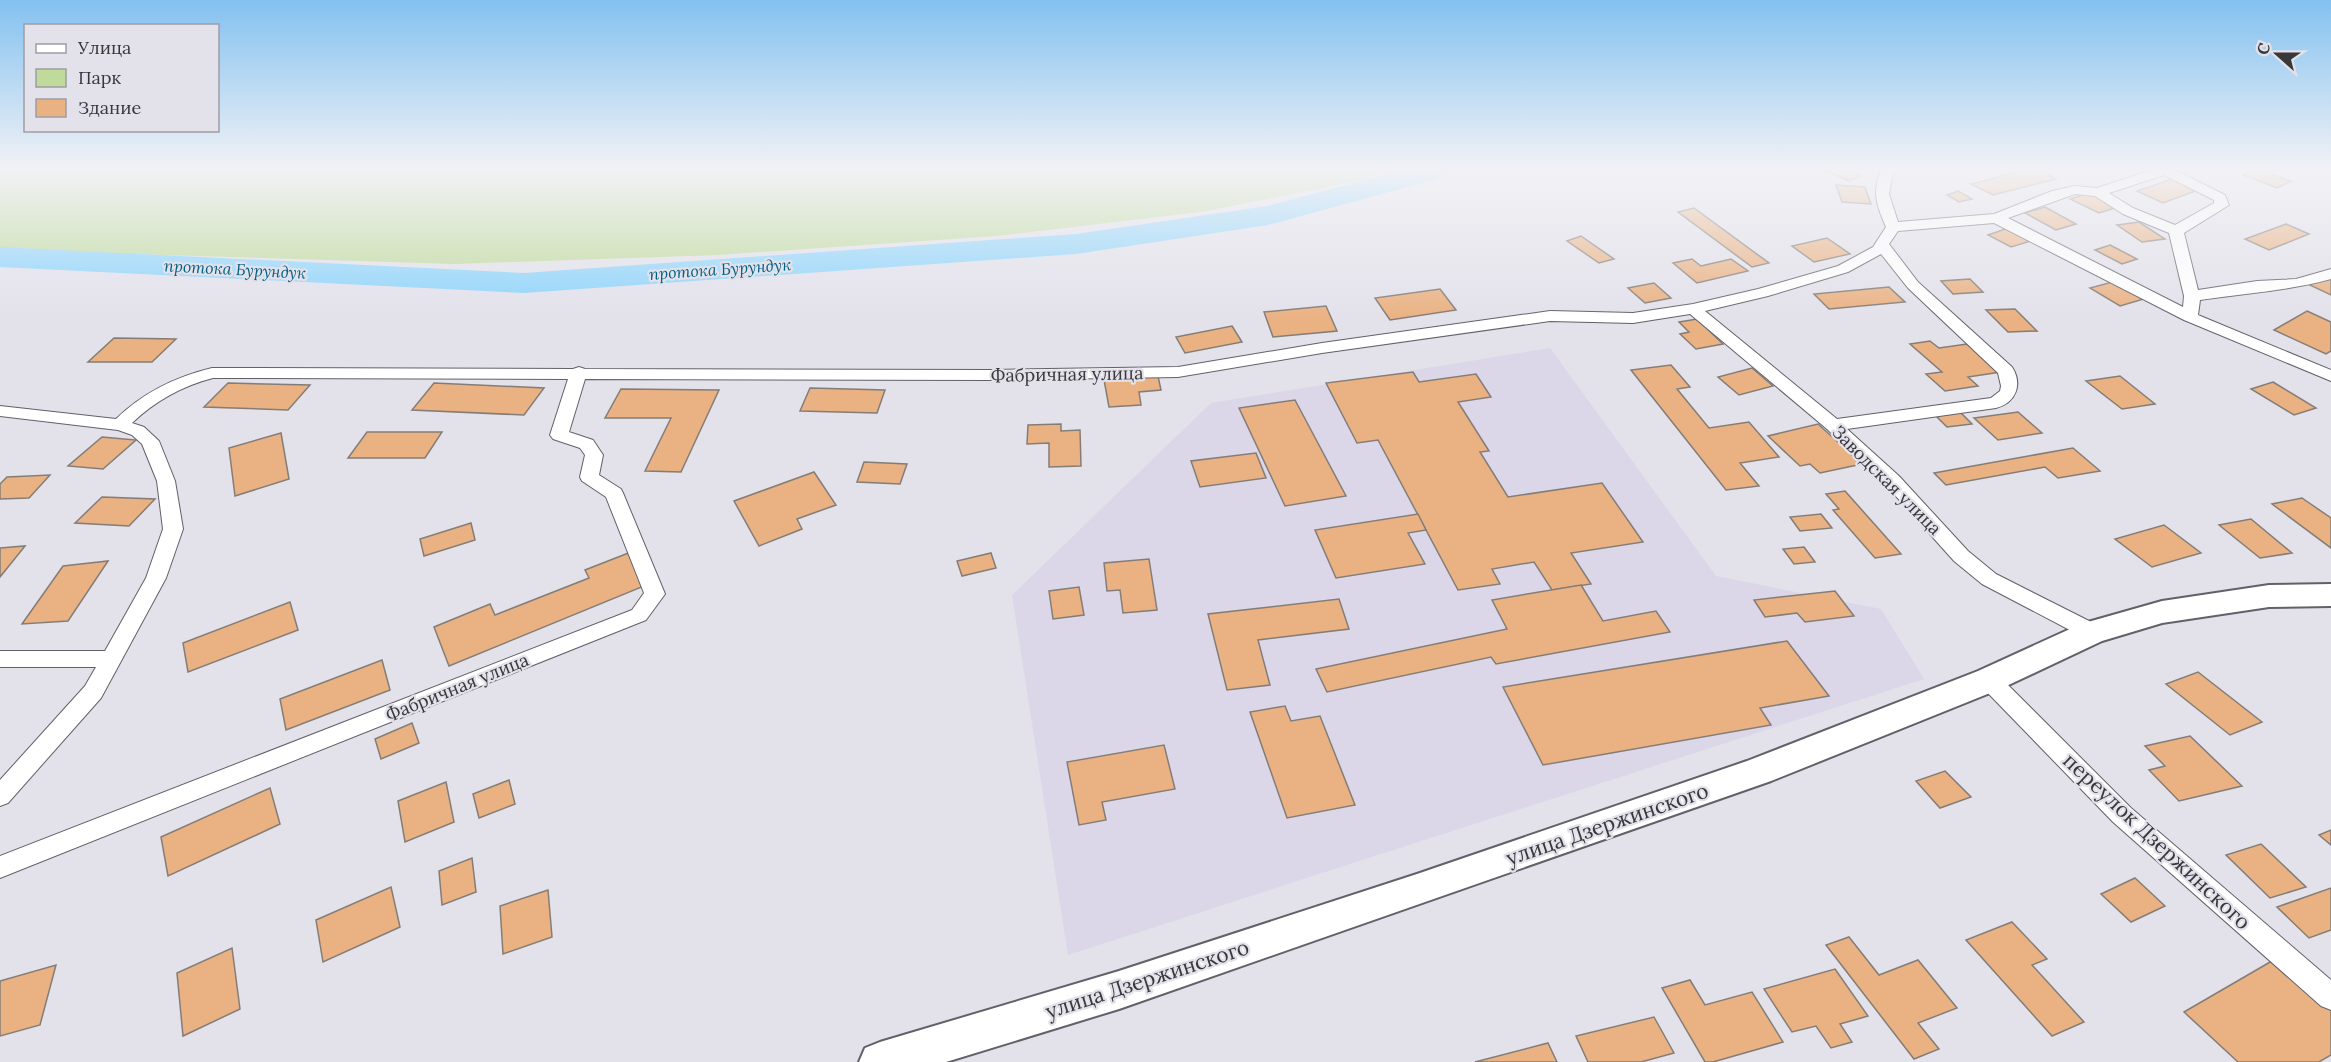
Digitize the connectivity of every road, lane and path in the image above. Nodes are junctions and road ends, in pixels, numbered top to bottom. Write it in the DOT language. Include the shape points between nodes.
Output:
graph roads {
  1 [pos="1889,219"];
  2 [pos="1990,219"];
  3 [pos="1997,219"];
  4 [pos="2146,219"];
  5 [pos="2198,219"];
  6 [pos="1893,227"];
  7 [pos="2176,231"];
  8 [pos="1882,245"];
  9 [pos="2331,274"];
  10 [pos="2192,297"];
  11 [pos="1694,309"];
  12 [pos="2190,317"];
  13 [pos="579,372"];
  14 [pos="2331,376"];
  15 [pos="0,411"];
  16 [pos="120,425"];
  17 [pos="1833,425"];
  18 [pos="2331,594"];
  19 [pos="2092,632"];
  20 [pos="0,659"];
  21 [pos="112,659"];
  22 [pos="1989,680"];
  23 [pos="0,796"];
  24 [pos="0,867"];
  25 [pos="2331,997"];
  26 [pos="880,1062"];
  1 -- 6 [label="street"];
  2 -- 6 [label="street"];
  3 -- 12 [label="street"];
  4 -- 7 [label="street"];
  5 -- 7 [label="street"];
  6 -- 8 [label="street"];
  7 -- 10 [label="street"];
  8 -- 11 [label="street" via="1843,269"];
  8 -- 17 [label="street" via="1913,285 2006,371 2011,388 1996,403"];
  9 -- 10 [label="street" via="2297,284"];
  10 -- 12 [label="street"];
  11 -- 13 [label="street, Фабричная улица" via="1633,318 1550,316 1178,372"];
  11 -- 17 [label="street, Заводская улица"];
  12 -- 14 [label="street"];
  13 -- 16 [label="street, Фабричная улица" via="212,373 167,388 138,406"];
  13 -- 24 [label="street, Фабричная улица" via="559,435 587,444 594,455 589,477 615,493 655,594 639,615"];
  15 -- 16 [label="street"];
  16 -- 21 [label="street" via="138,431 150,441 166,481 173,529 156,578"];
  17 -- 19 [label="street, Заводская улица" via="1892,480 1960,556 1989,579"];
  18 -- 19 [label="street, улица Дзержинского" via="2269,596 2162,612"];
  19 -- 22 [label="street, улица Дзержинского"];
  20 -- 21 [label="street"];
  21 -- 23 [label="street" via="93,692"];
  22 -- 25 [label="street, переулок Дзержинского" via="2122,815"];
  22 -- 26 [label="street, улица Дзержинского" via="1759,771 1417,890 1119,990"];
}
